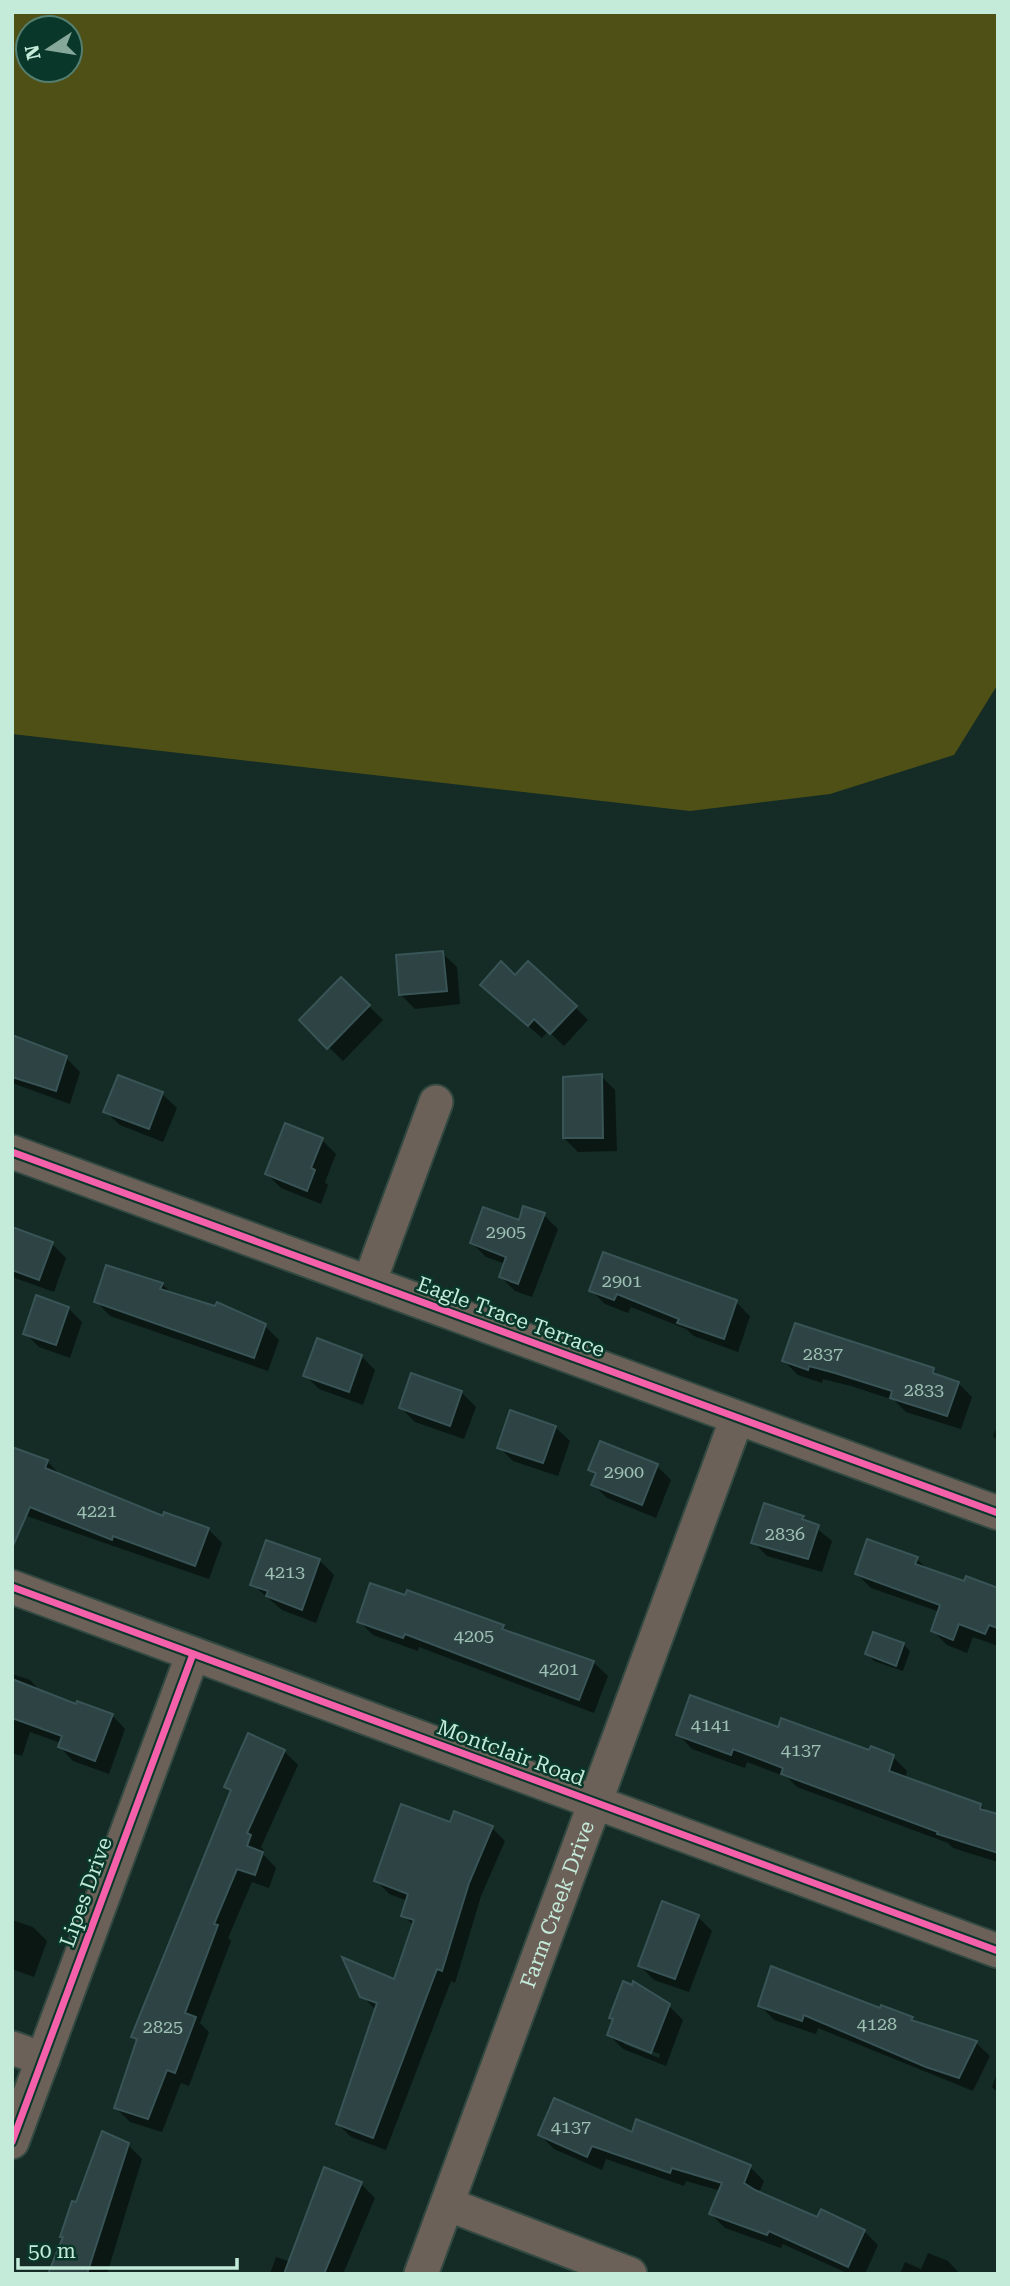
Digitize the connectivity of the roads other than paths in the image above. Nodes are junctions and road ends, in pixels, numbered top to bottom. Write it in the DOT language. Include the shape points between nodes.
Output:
graph roads {
  1 [pos="436,1102"];
  2 [pos="12,1152"];
  3 [pos="369,1283"];
  4 [pos="737,1418"];
  5 [pos="998,1513"];
  6 [pos="12,1587"];
  7 [pos="193,1654"];
  8 [pos="595,1802"];
  9 [pos="998,1951"];
  10 [pos="12,2048"];
  11 [pos="43,2059"];
  12 [pos="12,2142"];
  13 [pos="447,2204"];
  14 [pos="421,2274"];
  15 [pos="630,2274"];
  1 -- 3 [label="street"];
  2 -- 3 [label="street, Eagle Trace Terrace"];
  3 -- 4 [label="street, Eagle Trace Terrace"];
  4 -- 5 [label="street, Eagle Trace Terrace"];
  4 -- 8 [label="street, Farm Creek Drive"];
  6 -- 7 [label="street, Montclair Road"];
  7 -- 8 [label="street, Montclair Road"];
  7 -- 11 [label="street, Lipes Drive"];
  8 -- 9 [label="street, Montclair Road"];
  8 -- 13 [label="street, Farm Creek Drive"];
  10 -- 11 [label="street"];
  11 -- 12 [label="street, Lipes Drive"];
  13 -- 14 [label="street, Farm Creek Drive"];
  13 -- 15 [label="street"];
}
